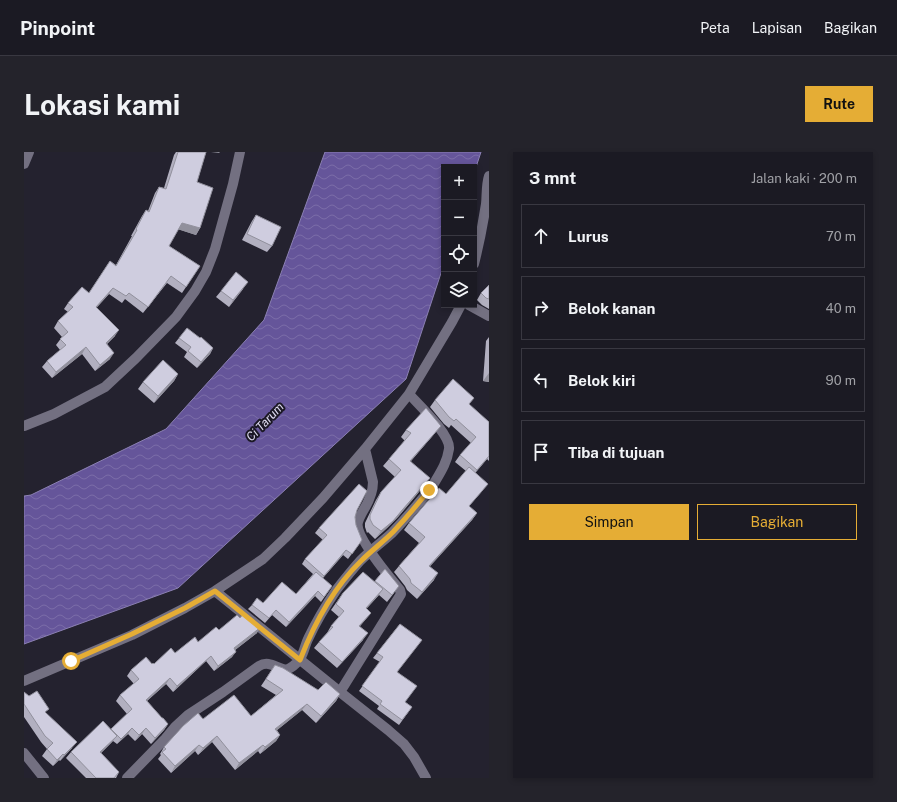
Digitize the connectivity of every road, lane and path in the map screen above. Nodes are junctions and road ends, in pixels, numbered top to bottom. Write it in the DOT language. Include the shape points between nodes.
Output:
graph roads {
  1 [pos="29,152"];
  2 [pos="240,152"];
  3 [pos="24,164"];
  4 [pos="489,176"];
  5 [pos="487,199"];
  6 [pos="477,249"];
  7 [pos="459,308"];
  8 [pos="474,308"];
  9 [pos="489,316"];
  10 [pos="409,394"];
  11 [pos="24,426"];
  12 [pos="365,449"];
  13 [pos="370,552"];
  14 [pos="215,591"];
  15 [pos="300,660"];
  16 [pos="24,681"];
  17 [pos="340,692"];
  18 [pos="24,753"];
  19 [pos="44,778"];
  20 [pos="127,778"];
  21 [pos="426,778"];
  1 -- 3 [label="street"];
  2 -- 11 [label="street" via="215,248 206,272 176,317 105,387 54,414"];
  4 -- 5 [label="street"];
  5 -- 6 [label="street"];
  7 -- 10 [label="street"];
  8 -- 9 [label="street"];
  10 -- 12 [label="street"];
  10 -- 13 [label="street" via="444,434 448,441 448,452 441,473 429,490 392,533"];
  12 -- 13 [label="street" via="373,486 357,526"];
  12 -- 14 [label="street" via="263,559"];
  13 -- 15 [label="street" via="337,589 317,620"];
  13 -- 17 [label="street" via="401,594"];
  14 -- 15 [label="street"];
  14 -- 16 [label="street" via="132,634"];
  15 -- 17 [label="street"];
  15 -- 20 [label="street" via="286,670 270,664 259,666 188,715"];
  17 -- 21 [label="street" via="404,744"];
  18 -- 19 [label="street"];
}
